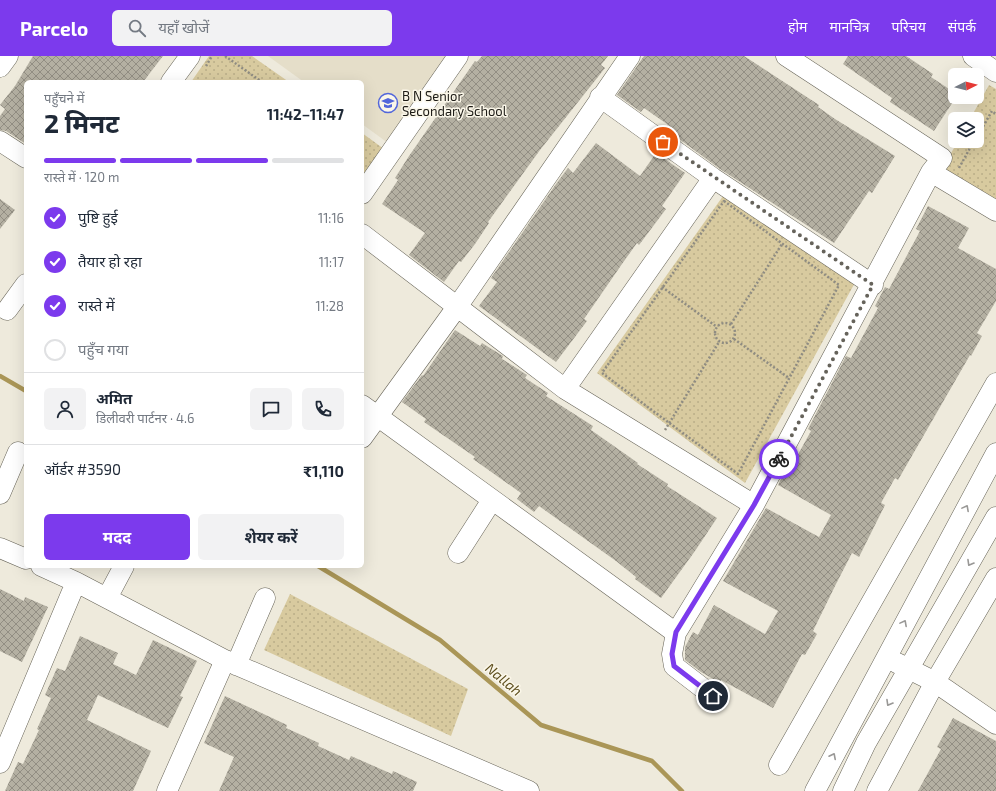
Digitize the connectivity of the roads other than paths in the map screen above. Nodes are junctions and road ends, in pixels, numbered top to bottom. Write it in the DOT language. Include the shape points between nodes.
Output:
graph roads {
  1 [pos="8,56"];
  2 [pos="190,56"];
  3 [pos="458,56"];
  4 [pos="630,56"];
  5 [pos="786,56"];
  6 [pos="973,56"];
  7 [pos="0,67"];
  8 [pos="996,72"];
  9 [pos="173,80"];
  10 [pos="600,97"];
  11 [pos="0,141"];
  12 [pos="24,157"];
  13 [pos="931,172"];
  14 [pos="714,178"];
  15 [pos="364,191"];
  16 [pos="996,211"];
  17 [pos="364,236"];
  18 [pos="873,285"];
  19 [pos="24,287"];
  20 [pos="457,307"];
  21 [pos="7,310"];
  22 [pos="996,383"];
  23 [pos="565,389"];
  24 [pos="364,406"];
  25 [pos="378,417"];
  26 [pos="364,435"];
  27 [pos="18,452"];
  28 [pos="996,453"];
  29 [pos="0,494"];
  30 [pos="492,500"];
  31 [pos="754,505"];
  32 [pos="996,517"];
  33 [pos="0,548"];
  34 [pos="458,553"];
  35 [pos="24,558"];
  36 [pos="45,568"];
  37 [pos="123,568"];
  38 [pos="996,578"];
  39 [pos="76,582"];
  40 [pos="107,598"];
  41 [pos="265,598"];
  42 [pos="676,632"];
  43 [pos="886,657"];
  44 [pos="230,662"];
  45 [pos="909,670"];
  46 [pos="935,682"];
  47 [pos="713,696"];
  48 [pos="996,724"];
  49 [pos="5,735"];
  50 [pos="0,763"];
  51 [pos="779,765"];
  52 [pos="166,791"];
  53 [pos="529,791"];
  54 [pos="816,791"];
  55 [pos="843,791"];
  56 [pos="876,791"];
  1 -- 7 [label="street"];
  2 -- 9 [label="street"];
  3 -- 15 [label="street"];
  4 -- 10 [label="street"];
  5 -- 13 [label="street" via="942,158"];
  6 -- 8 [label="street"];
  10 -- 14 [label="street"];
  10 -- 20 [label="street"];
  11 -- 12 [label="street"];
  13 -- 16 [label="street"];
  13 -- 18 [label="street"];
  14 -- 18 [label="street"];
  14 -- 23 [label="street"];
  17 -- 20 [label="street"];
  18 -- 31 [label="street"];
  19 -- 21 [label="street"];
  20 -- 23 [label="street"];
  20 -- 25 [label="street"];
  22 -- 51 [label="street"];
  23 -- 31 [label="street"];
  24 -- 25 [label="street"];
  25 -- 26 [label="street"];
  25 -- 30 [label="street"];
  27 -- 29 [label="street"];
  43 -- 28 [label="street, one-way"];
  30 -- 34 [label="street"];
  30 -- 42 [label="street"];
  31 -- 42 [label="street"];
  32 -- 45 [label="street, one-way"];
  33 -- 35 [label="street"];
  36 -- 39 [label="street"];
  37 -- 40 [label="street"];
  38 -- 46 [label="street"];
  39 -- 40 [label="street"];
  39 -- 49 [label="street"];
  40 -- 44 [label="street"];
  41 -- 44 [label="street"];
  42 -- 47 [label="street" via="672,654 674,666"];
  43 -- 45 [label="street"];
  54 -- 43 [label="street, one-way"];
  44 -- 52 [label="street"];
  44 -- 53 [label="street"];
  45 -- 46 [label="street"];
  45 -- 55 [label="street, one-way" via="866,743"];
  46 -- 48 [label="street"];
  46 -- 56 [label="street"];
  49 -- 50 [label="street"];
}
